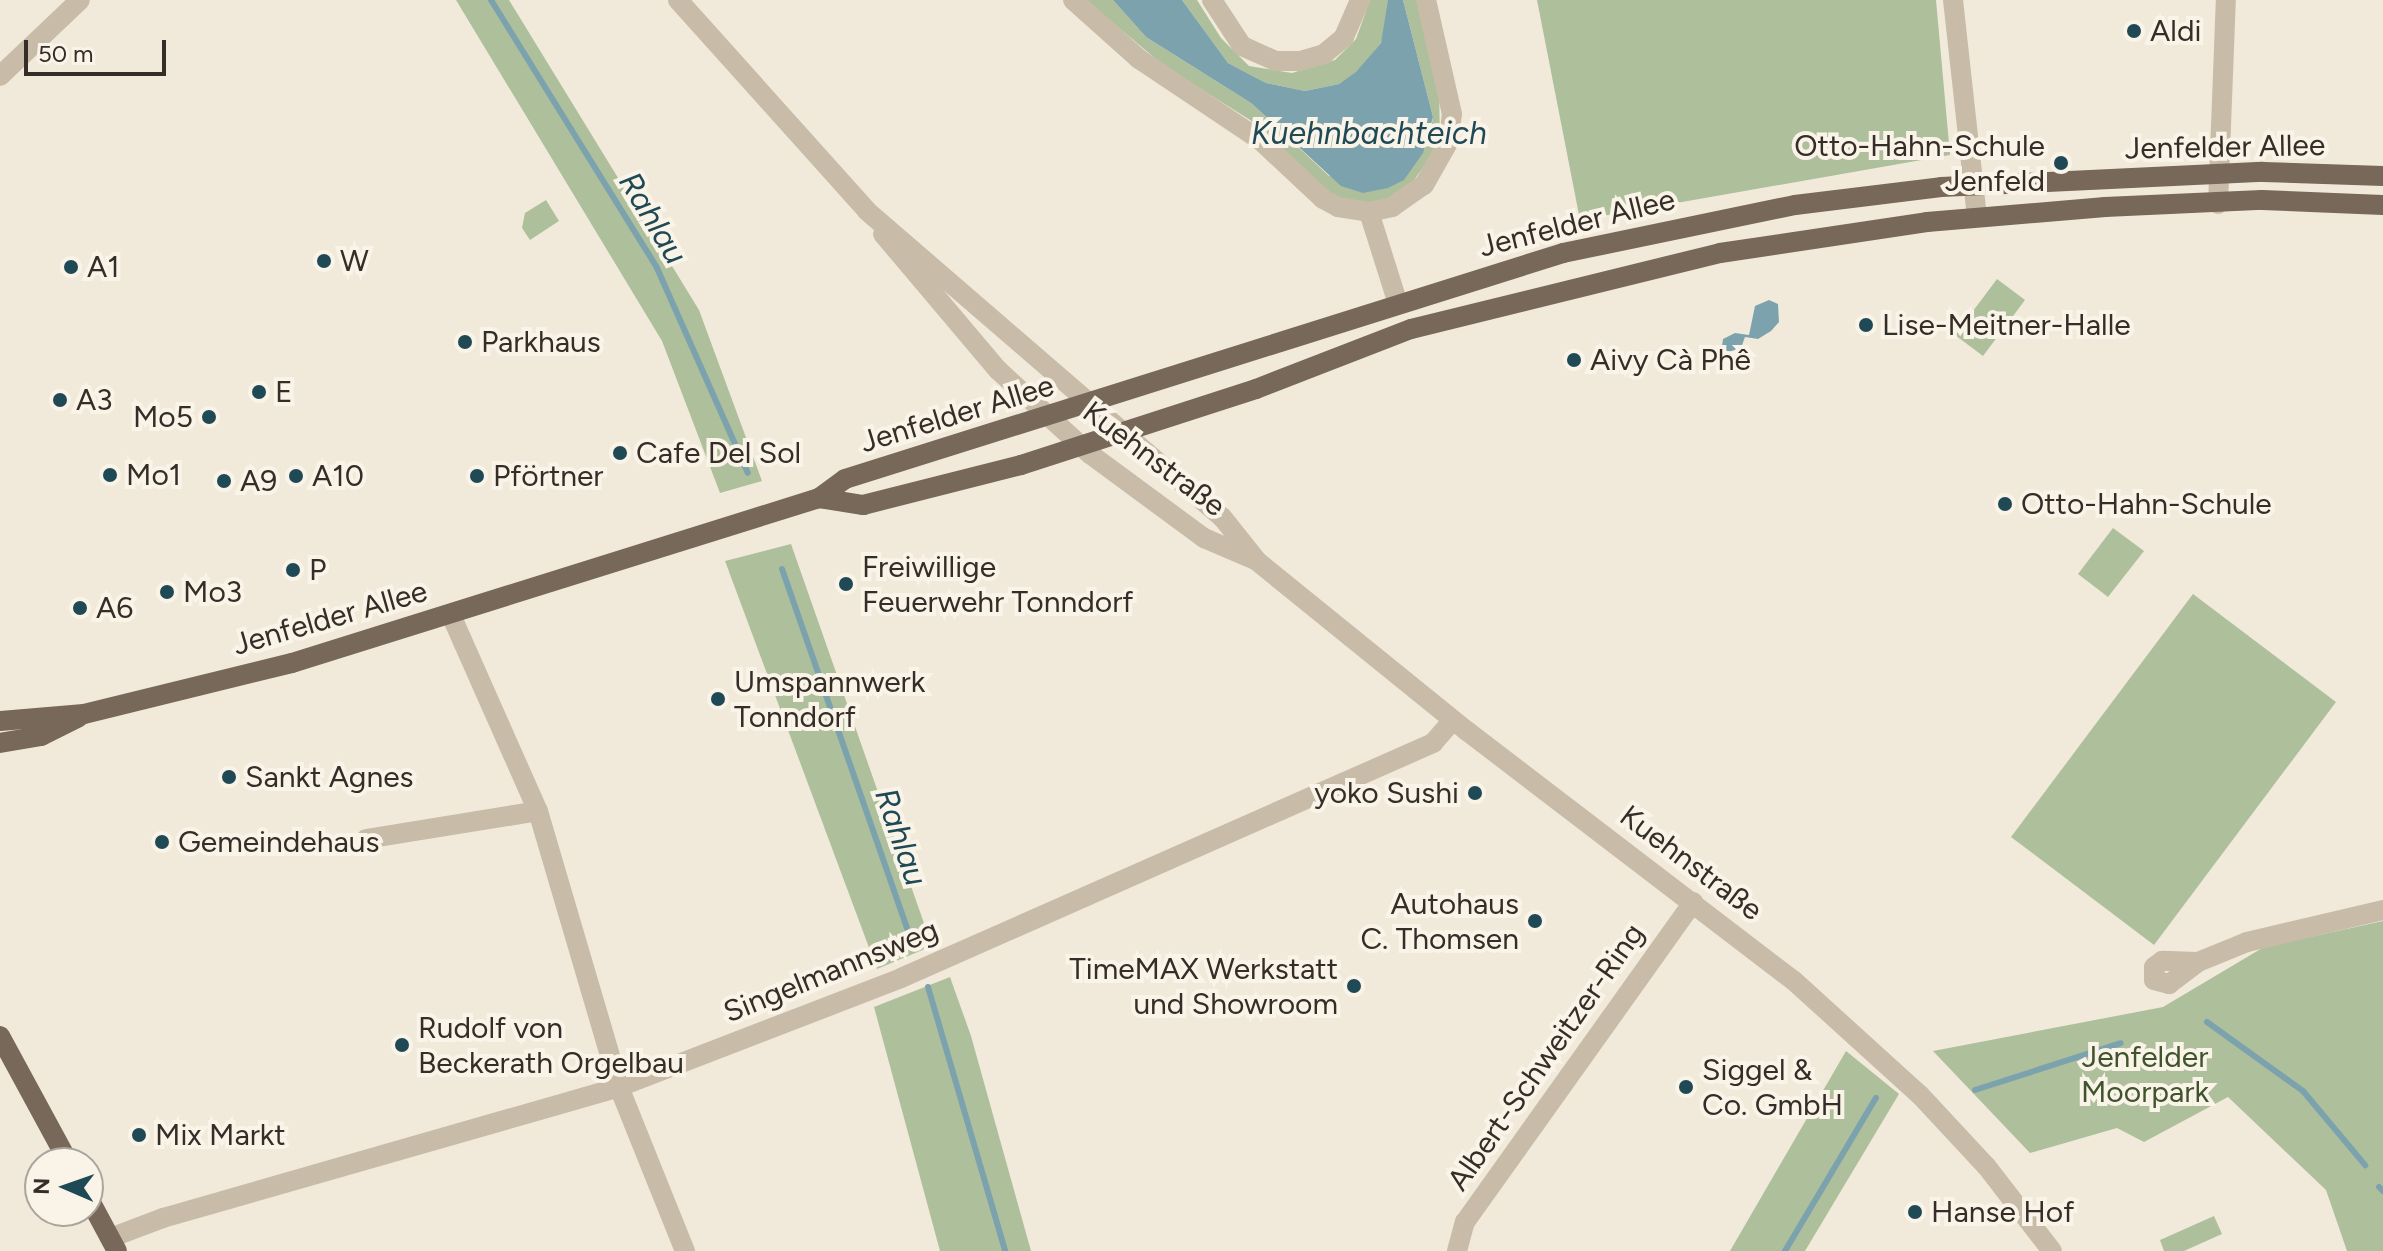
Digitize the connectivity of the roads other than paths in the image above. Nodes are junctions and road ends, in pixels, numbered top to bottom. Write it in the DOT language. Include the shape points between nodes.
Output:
graph roads {
  1 [pos="80,0"];
  2 [pos="678,0"];
  3 [pos="1073,0"];
  4 [pos="1212,0"];
  5 [pos="1360,0"];
  6 [pos="1426,0"];
  7 [pos="1953,0"];
  8 [pos="2226,0"];
  9 [pos="4,67"];
  10 [pos="2219,174"];
  11 [pos="2383,176"];
  12 [pos="1974,184"];
  13 [pos="2218,204"];
  14 [pos="2383,205"];
  15 [pos="867,211"];
  16 [pos="1369,212"];
  17 [pos="1977,217"];
  18 [pos="1398,304"];
  19 [pos="1394,335"];
  20 [pos="1091,405"];
  21 [pos="1050,417"];
  22 [pos="1124,433"];
  23 [pos="1082,446"];
  24 [pos="819,498"];
  25 [pos="1257,561"];
  26 [pos="451,615"];
  27 [pos="84,714"];
  28 [pos="1453,720"];
  29 [pos="0,721"];
  30 [pos="0,743"];
  31 [pos="538,811"];
  32 [pos="366,839"];
  33 [pos="1693,902"];
  34 [pos="2383,910"];
  35 [pos="2198,962"];
  36 [pos="0,1036"];
  37 [pos="619,1087"];
  38 [pos="60,1147"];
  39 [pos="104,1227"];
  40 [pos="114,1245"];
  41 [pos="685,1251"];
  42 [pos="1457,1251"];
  43 [pos="2052,1251"];
  1 -- 9 [label="street"];
  2 -- 15 [label="street, Kuehnstraße"];
  3 -- 16 [label="street" via="1139,59 1260,140 1323,199"];
  4 -- 5 [label="street" via="1242,46 1266,58 1300,61 1324,54 1344,37"];
  6 -- 16 [label="street" via="1452,114 1449,141 1424,185 1392,207"];
  7 -- 12 [label="street"];
  8 -- 10 [label="street"];
  10 -- 11 [label="main road, Jenfelder Allee"];
  10 -- 12 [label="main road, Jenfelder Allee"];
  10 -- 13 [label="street"];
  12 -- 17 [label="street"];
  12 -- 18 [label="main road, Jenfelder Allee" via="1795,205 1673,228 1563,253"];
  13 -- 14 [label="main road, Jenfelder Allee"];
  13 -- 17 [label="main road, Jenfelder Allee"];
  15 -- 20 [label="street, Kuehnstraße"];
  15 -- 21 [label="street, Kuehnstraße" via="903,263 989,359"];
  16 -- 18 [label="street"];
  17 -- 19 [label="main road, Jenfelder Allee" via="1720,253"];
  18 -- 19 [label="main road"];
  18 -- 20 [label="main road, Jenfelder Allee"];
  19 -- 22 [label="main road, Jenfelder Allee"];
  20 -- 21 [label="main road, Jenfelder Allee"];
  20 -- 22 [label="street, Kuehnstraße"];
  21 -- 23 [label="street, Kuehnstraße"];
  21 -- 24 [label="main road, Jenfelder Allee" via="845,479"];
  22 -- 23 [label="main road, Jenfelder Allee"];
  22 -- 25 [label="street, Kuehnstraße" via="1222,517"];
  23 -- 24 [label="main road, Jenfelder Allee" via="863,505"];
  23 -- 25 [label="street, Kuehnstraße" via="1204,538"];
  24 -- 26 [label="main road, Jenfelder Allee"];
  25 -- 28 [label="street, Kuehnstraße"];
  26 -- 27 [label="main road, Jenfelder Allee" via="292,663"];
  26 -- 31 [label="street"];
  27 -- 29 [label="main road, Jenfelder Allee"];
  27 -- 30 [label="main road, Jenfelder Allee" via="41,736"];
  28 -- 33 [label="street, Kuehnstraße"];
  28 -- 37 [label="street, Singelmannsweg" via="1433,743 901,978"];
  31 -- 32 [label="street"];
  31 -- 37 [label="street"];
  33 -- 42 [label="street, Albert-Schweitzer-Ring" via="1465,1222"];
  33 -- 43 [label="street, Kuehnstraße" via="1793,980 1897,1073 1994,1175"];
  34 -- 35 [label="street" via="2247,942"];
  36 -- 38 [label="main road"];
  37 -- 40 [label="street, Singelmannsweg" via="163,1218"];
  37 -- 41 [label="street"];
  39 -- 40 [label="main road"];
}
